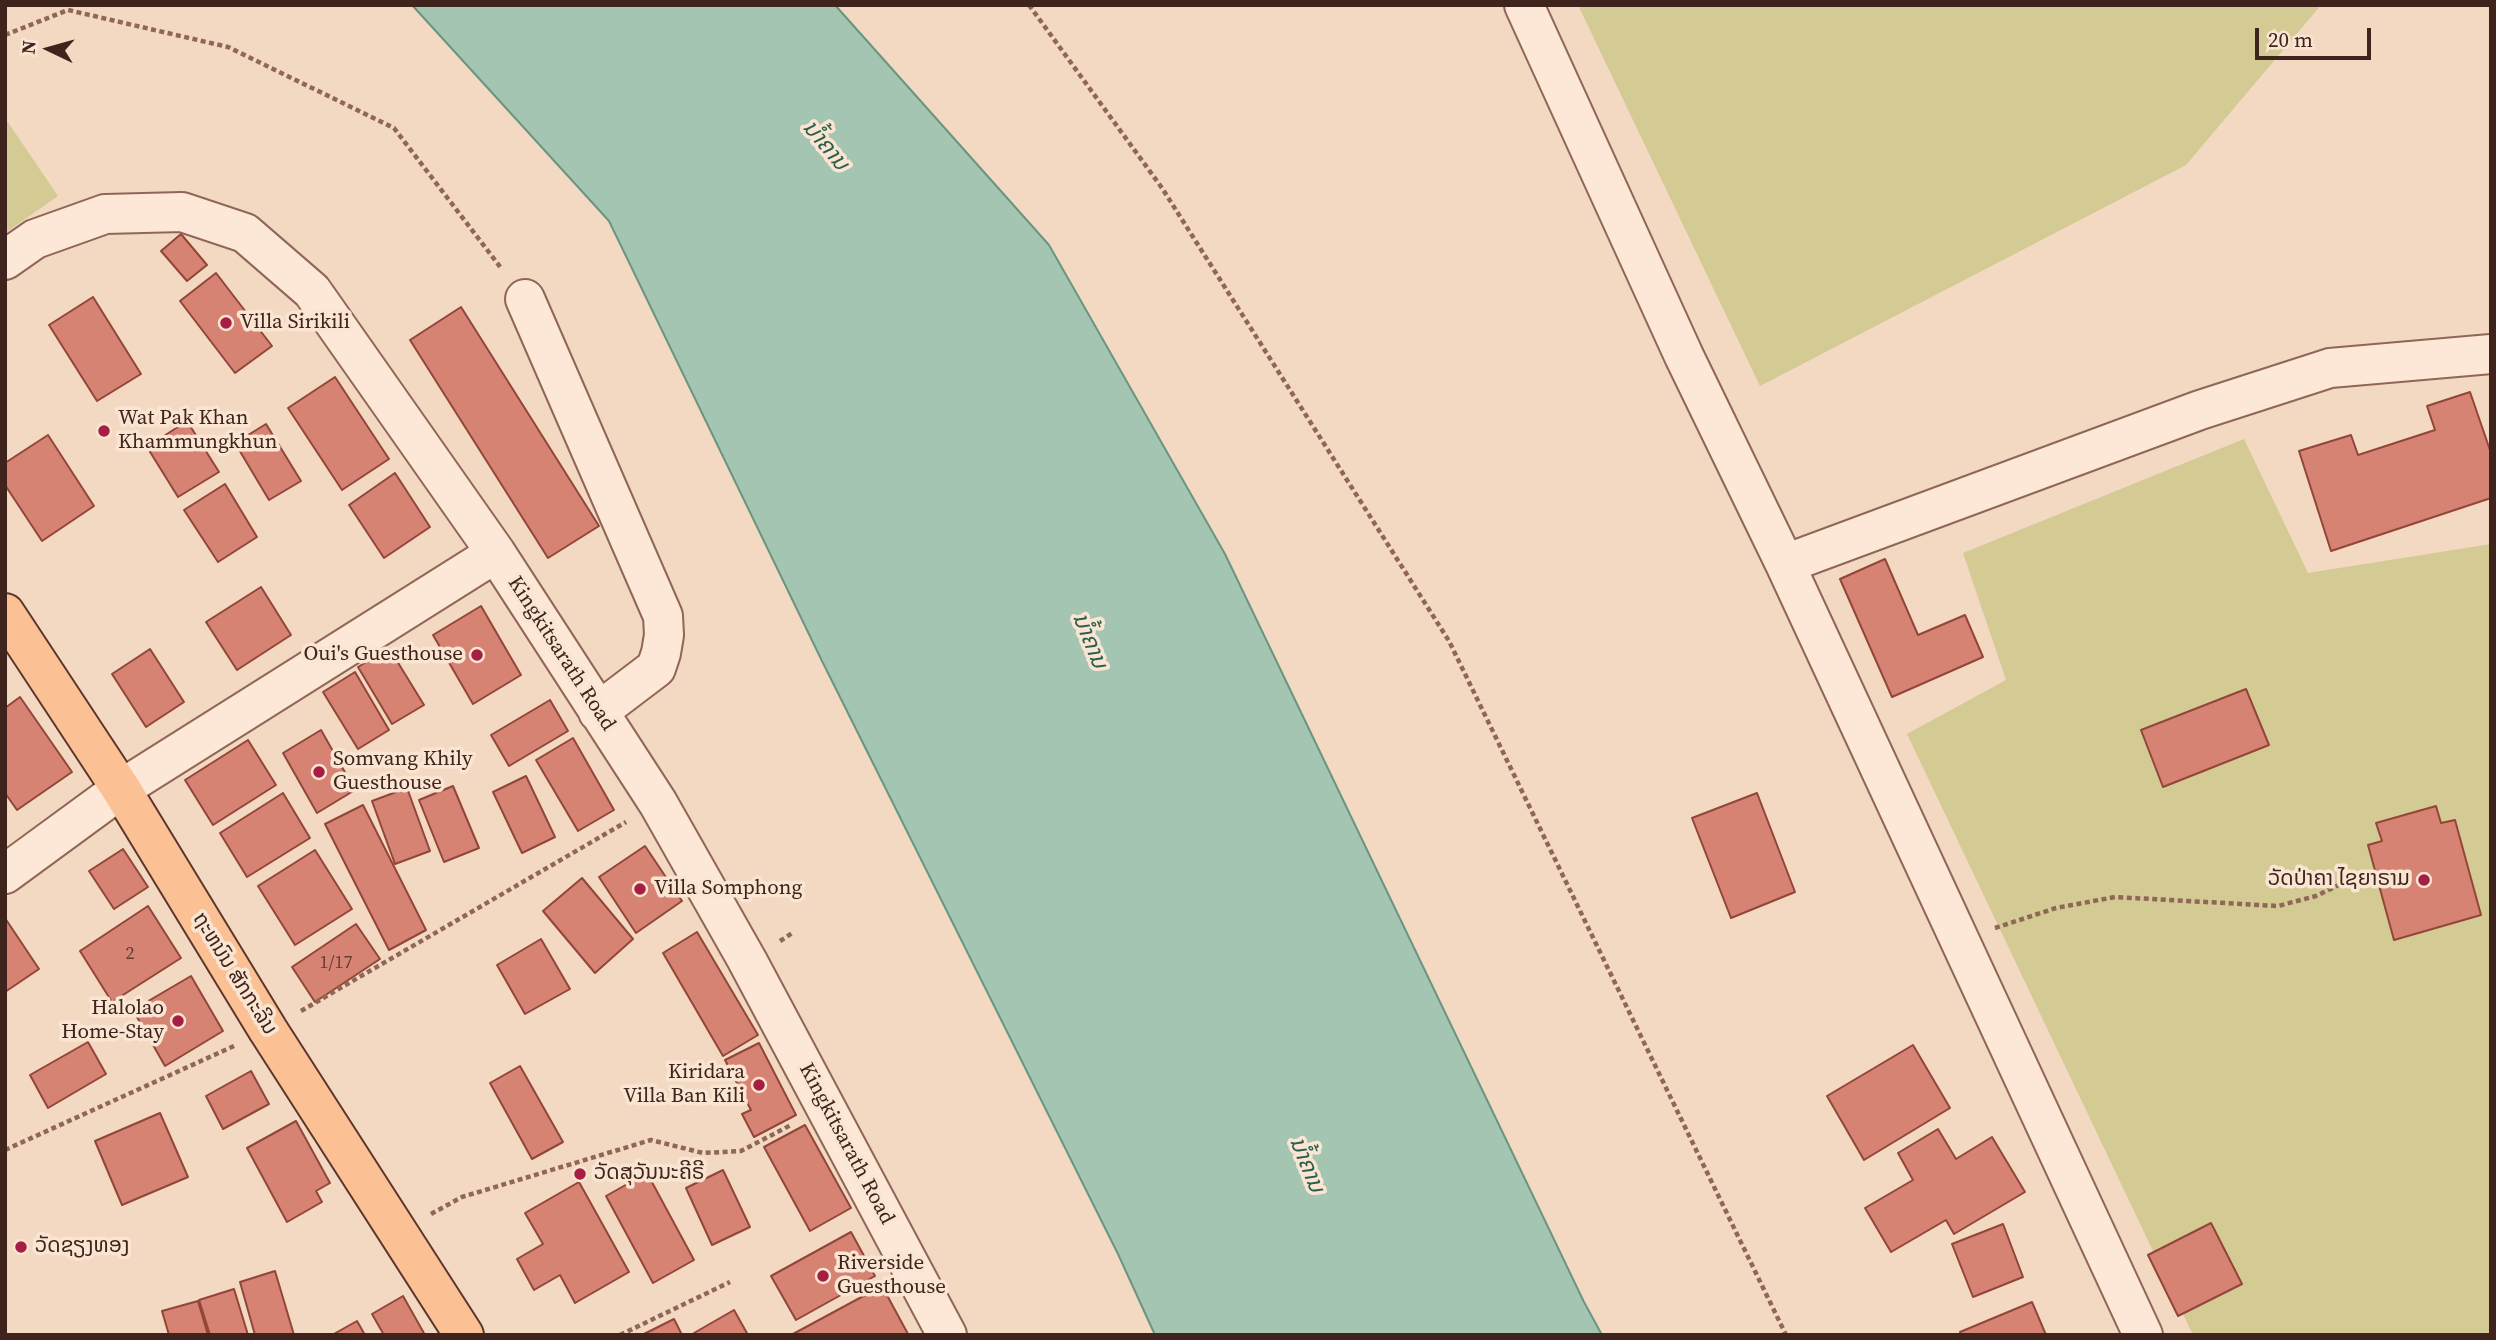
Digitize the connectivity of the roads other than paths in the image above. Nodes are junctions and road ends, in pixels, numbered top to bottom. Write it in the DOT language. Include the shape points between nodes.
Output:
graph roads {
  1 [pos="1524,5"];
  2 [pos="5,260"];
  3 [pos="525,299"];
  4 [pos="2491,354"];
  5 [pos="496,553"];
  6 [pos="1785,564"];
  7 [pos="5,613"];
  8 [pos="598,712"];
  9 [pos="121,789"];
  10 [pos="5,874"];
  11 [pos="464,1335"];
  12 [pos="947,1335"];
  13 [pos="2143,1335"];
  1 -- 6 [label="street" via="1684,356"];
  2 -- 5 [label="street, Kingkitsarath Road" via="35,239 105,214 182,212 245,233 312,291"];
  3 -- 8 [label="street" via="663,616 662,653 656,668"];
  4 -- 6 [label="street" via="2330,368 2200,410"];
  5 -- 8 [label="street, Kingkitsarath Road"];
  5 -- 9 [label="street"];
  6 -- 13 [label="street"];
  7 -- 9 [label="main road, ຖະຫນົນ ສັກກະລິນ"];
  8 -- 12 [label="street, Kingkitsarath Road" via="658,803 747,960"];
  9 -- 10 [label="street"];
  9 -- 11 [label="main road, ຖະຫນົນ ສັກກະລິນ" via="268,1030"];
}
